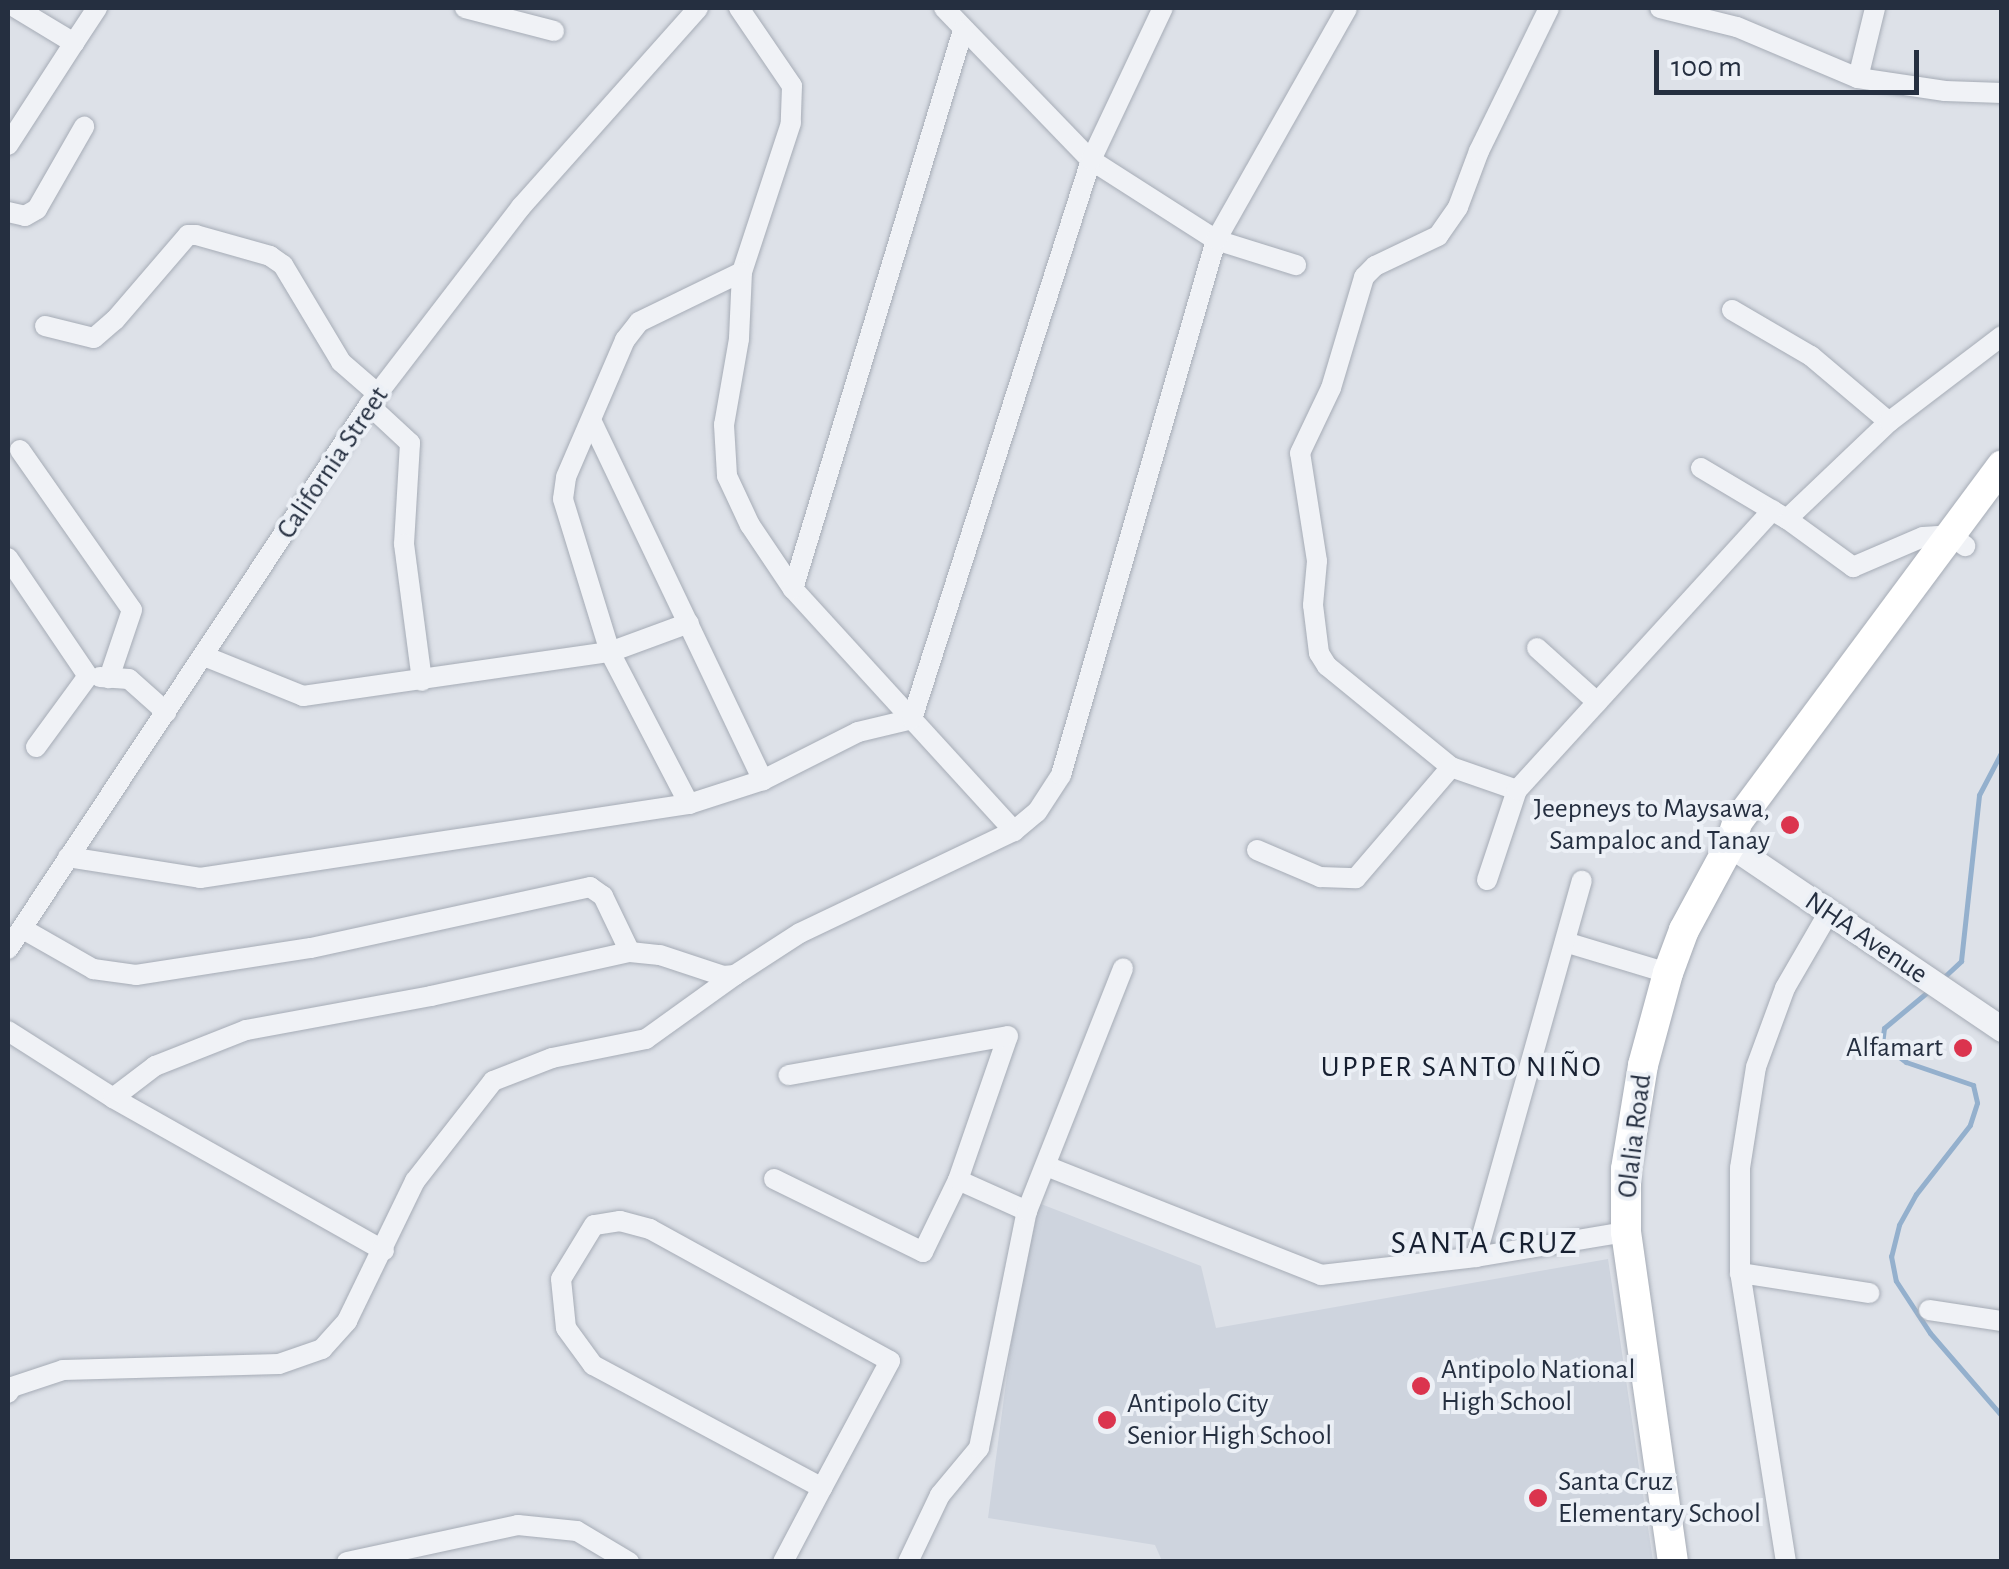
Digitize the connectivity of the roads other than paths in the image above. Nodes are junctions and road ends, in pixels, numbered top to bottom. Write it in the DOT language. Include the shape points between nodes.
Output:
graph roads {
  1 [pos="16,8"];
  2 [pos="96,8"];
  3 [pos="464,8"];
  4 [pos="698,8"];
  5 [pos="738,8"];
  6 [pos="944,8"];
  7 [pos="1347,8"];
  8 [pos="1549,8"];
  9 [pos="1660,8"];
  10 [pos="1875,8"];
  11 [pos="1159,9"];
  12 [pos="509,13"];
  13 [pos="8,19"];
  14 [pos="963,30"];
  15 [pos="554,31"];
  16 [pos="74,43"];
  17 [pos="1858,78"];
  18 [pos="2002,93"];
  19 [pos="84,127"];
  20 [pos="8,145"];
  21 [pos="1091,160"];
  22 [pos="8,212"];
  23 [pos="1216,240"];
  24 [pos="1296,264"];
  25 [pos="742,272"];
  26 [pos="1732,310"];
  27 [pos="45,326"];
  28 [pos="2002,336"];
  29 [pos="374,400"];
  30 [pos="592,422"];
  31 [pos="1889,422"];
  32 [pos="20,450"];
  33 [pos="2002,466"];
  34 [pos="1702,468"];
  35 [pos="2002,498"];
  36 [pos="1780,514"];
  37 [pos="1957,540"];
  38 [pos="8,558"];
  39 [pos="792,590"];
  40 [pos="689,623"];
  41 [pos="1537,648"];
  42 [pos="610,652"];
  43 [pos="204,656"];
  44 [pos="88,676"];
  45 [pos="109,678"];
  46 [pos="422,681"];
  47 [pos="1597,702"];
  48 [pos="166,712"];
  49 [pos="912,718"];
  50 [pos="36,747"];
  51 [pos="1451,767"];
  52 [pos="764,780"];
  53 [pos="1517,790"];
  54 [pos="689,804"];
  55 [pos="1014,831"];
  56 [pos="1730,845"];
  57 [pos="1257,850"];
  58 [pos="68,857"];
  59 [pos="1488,880"];
  60 [pos="1582,880"];
  61 [pos="1829,912"];
  62 [pos="23,928"];
  63 [pos="1566,942"];
  64 [pos="8,949"];
  65 [pos="630,952"];
  66 [pos="1123,968"];
  67 [pos="1668,972"];
  68 [pos="735,975"];
  69 [pos="2002,1029"];
  70 [pos="8,1031"];
  71 [pos="788,1075"];
  72 [pos="113,1098"];
  73 [pos="1046,1166"];
  74 [pos="774,1179"];
  75 [pos="958,1180"];
  76 [pos="1027,1211"];
  77 [pos="1626,1232"];
  78 [pos="384,1250"];
  79 [pos="1476,1257"];
  80 [pos="1740,1274"];
  81 [pos="1869,1293"];
  82 [pos="1930,1310"];
  83 [pos="2002,1321"];
  84 [pos="8,1393"];
  85 [pos="822,1488"];
  86 [pos="348,1562"];
  87 [pos="629,1562"];
  88 [pos="783,1562"];
  89 [pos="908,1562"];
  90 [pos="1673,1562"];
  91 [pos="1786,1562"];
  1 -- 13 [label="street"];
  1 -- 16 [label="street"];
  2 -- 16 [label="street"];
  3 -- 12 [label="street"];
  4 -- 29 [label="street, California Street" via="521,207"];
  5 -- 25 [label="street" via="792,86 791,123"];
  6 -- 14 [label="street"];
  7 -- 23 [label="street"];
  8 -- 51 [label="street" via="1458,207 1438,236 1364,277 1330,388 1300,453 1316,561 1318,652"];
  9 -- 17 [label="street" via="1737,27"];
  10 -- 17 [label="street"];
  11 -- 21 [label="street"];
  12 -- 15 [label="street"];
  14 -- 21 [label="street"];
  14 -- 39 [label="street"];
  16 -- 20 [label="street"];
  17 -- 18 [label="street"];
  19 -- 22 [label="street" via="37,209 25,216"];
  21 -- 23 [label="street"];
  21 -- 49 [label="street"];
  23 -- 24 [label="street"];
  23 -- 55 [label="street" via="1061,775 1037,812"];
  25 -- 30 [label="street" via="639,322 624,340"];
  25 -- 39 [label="street" via="739,340 724,424 728,476"];
  26 -- 31 [label="street" via="1811,356"];
  27 -- 29 [label="street" via="94,338 188,235 196,236 283,265 341,362"];
  28 -- 31 [label="street"];
  29 -- 43 [label="street, California Street"];
  29 -- 46 [label="street" via="410,443 404,544"];
  30 -- 40 [label="street"];
  30 -- 42 [label="street" via="563,499"];
  31 -- 36 [label="street"];
  32 -- 45 [label="street" via="132,610"];
  33 -- 37 [label="main road, Olalia Road"];
  34 -- 36 [label="street"];
  35 -- 37 [label="main road, Olalia Road"];
  36 -- 37 [label="street" via="1853,566 1922,537"];
  36 -- 47 [label="street"];
  37 -- 56 [label="main road, Olalia Road" via="1767,809"];
  38 -- 44 [label="street"];
  39 -- 49 [label="street"];
  40 -- 42 [label="street"];
  40 -- 52 [label="street"];
  41 -- 47 [label="street"];
  42 -- 46 [label="street"];
  42 -- 54 [label="street"];
  43 -- 46 [label="street" via="303,696"];
  43 -- 48 [label="street, California Street"];
  44 -- 45 [label="street"];
  44 -- 50 [label="street"];
  45 -- 48 [label="street" via="129,679"];
  47 -- 53 [label="street"];
  48 -- 58 [label="street, California Street"];
  49 -- 52 [label="street" via="858,732"];
  49 -- 55 [label="street"];
  51 -- 53 [label="street"];
  51 -- 57 [label="street" via="1356,878 1320,876"];
  52 -- 54 [label="street"];
  53 -- 59 [label="street"];
  54 -- 58 [label="street" via="200,878"];
  55 -- 68 [label="street" via="800,933"];
  56 -- 61 [label="street, NHA Avenue"];
  56 -- 67 [label="main road, Olalia Road"];
  58 -- 62 [label="street, California Street"];
  60 -- 63 [label="street"];
  61 -- 69 [label="street, NHA Avenue"];
  61 -- 80 [label="street" via="1786,988 1756,1067 1740,1168"];
  62 -- 64 [label="street, California Street"];
  62 -- 65 [label="street" via="93,969 136,974 311,948 590,888 602,896"];
  63 -- 67 [label="street"];
  63 -- 79 [label="street"];
  65 -- 68 [label="street"];
  65 -- 72 [label="street" via="246,1030 155,1066"];
  66 -- 73 [label="street"];
  67 -- 77 [label="main road, Olalia Road" via="1643,1065 1626,1169"];
  68 -- 78 [label="street" via="646,1039 552,1058 493,1081 415,1180"];
  70 -- 72 [label="street"];
  71 -- 75 [label="street" via="1008,1036"];
  72 -- 78 [label="street"];
  73 -- 76 [label="street"];
  73 -- 79 [label="street" via="1321,1275"];
  74 -- 75 [label="street" via="923,1252"];
  75 -- 76 [label="street"];
  76 -- 89 [label="street" via="979,1448 940,1494"];
  77 -- 79 [label="street"];
  77 -- 90 [label="main road, Olalia Road"];
  78 -- 84 [label="street" via="347,1321 322,1349 279,1364 63,1370"];
  80 -- 81 [label="street"];
  80 -- 91 [label="street"];
  82 -- 83 [label="street"];
  85 -- 85 [label="street" via="890,1361 650,1230 620,1221 594,1225 561,1279 566,1328 593,1365"];
  85 -- 88 [label="street"];
  86 -- 87 [label="street" via="518,1525 577,1531"];
}
